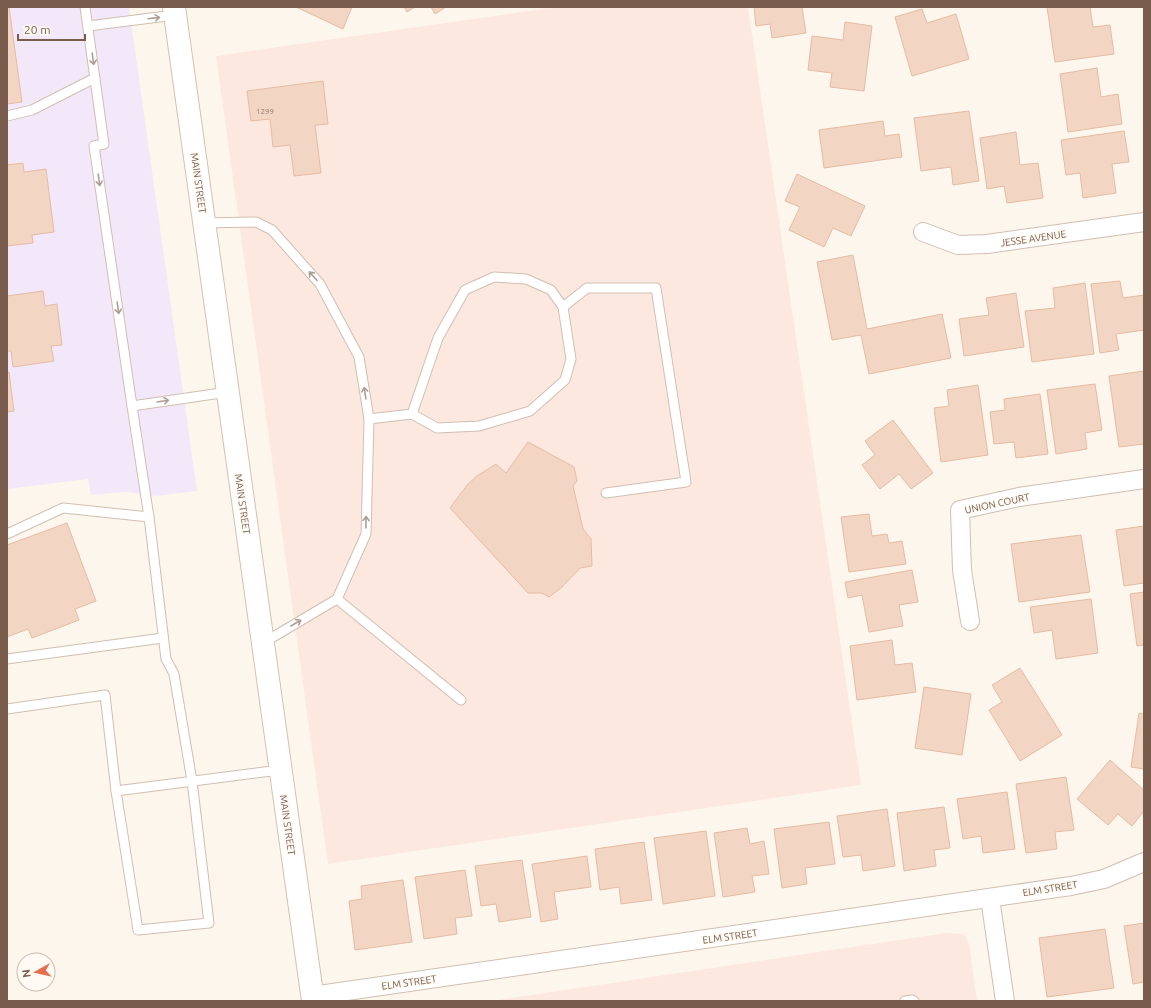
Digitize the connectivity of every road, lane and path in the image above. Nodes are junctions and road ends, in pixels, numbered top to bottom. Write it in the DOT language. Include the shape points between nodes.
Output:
graph roads {
  1 [pos="85,7"];
  2 [pos="174,11"];
  3 [pos="88,26"];
  4 [pos="95,78"];
  5 [pos="7,116"];
  6 [pos="1144,222"];
  7 [pos="204,223"];
  8 [pos="923,232"];
  9 [pos="563,307"];
  10 [pos="228,392"];
  11 [pos="132,406"];
  12 [pos="412,414"];
  13 [pos="369,419"];
  14 [pos="1144,479"];
  15 [pos="606,493"];
  16 [pos="149,517"];
  17 [pos="7,534"];
  18 [pos="337,599"];
  19 [pos="970,621"];
  20 [pos="163,638"];
  21 [pos="263,643"];
  22 [pos="7,659"];
  23 [pos="461,700"];
  24 [pos="7,709"];
  25 [pos="280,770"];
  26 [pos="192,781"];
  27 [pos="116,790"];
  28 [pos="1144,862"];
  29 [pos="990,898"];
  30 [pos="312,999"];
  31 [pos="905,1001"];
  32 [pos="914,1001"];
  33 [pos="1005,1001"];
  1 -- 3 [label="lane"];
  3 -- 2 [label="lane, one-way"];
  2 -- 7 [label="street, MAIN STREET"];
  3 -- 4 [label="lane, one-way"];
  4 -- 5 [label="lane" via="32,110"];
  4 -- 11 [label="lane, one-way" via="104,144 94,146"];
  6 -- 8 [label="street, JESSE AVENUE" via="987,244 958,244"];
  7 -- 10 [label="street, MAIN STREET"];
  13 -- 7 [label="lane, one-way" via="359,357 320,284 272,230 256,222"];
  9 -- 12 [label="lane" via="571,359 565,380 530,412 479,426 437,428"];
  9 -- 12 [label="lane" via="550,290 526,279 494,277 465,290 438,338"];
  9 -- 15 [label="lane" via="587,288 656,288 686,482"];
  11 -- 10 [label="lane, one-way"];
  10 -- 21 [label="street, MAIN STREET"];
  11 -- 16 [label="lane"];
  12 -- 13 [label="lane"];
  18 -- 13 [label="lane, one-way" via="366,534"];
  14 -- 19 [label="street, UNION COURT" via="1019,497 960,510 962,570"];
  16 -- 17 [label="lane" via="63,508"];
  16 -- 20 [label="lane"];
  21 -- 18 [label="lane, one-way"];
  18 -- 23 [label="lane"];
  20 -- 22 [label="lane"];
  20 -- 26 [label="lane" via="166,660 174,674"];
  21 -- 25 [label="street, MAIN STREET"];
  24 -- 27 [label="lane" via="105,695"];
  25 -- 26 [label="lane"];
  25 -- 30 [label="street, MAIN STREET"];
  26 -- 27 [label="lane"];
  26 -- 27 [label="lane" via="210,923 138,930"];
  28 -- 29 [label="street, ELM STREET" via="1104,879"];
  29 -- 30 [label="street, ELM STREET"];
  29 -- 33 [label="street"];
  31 -- 32 [label="lane"];
}
